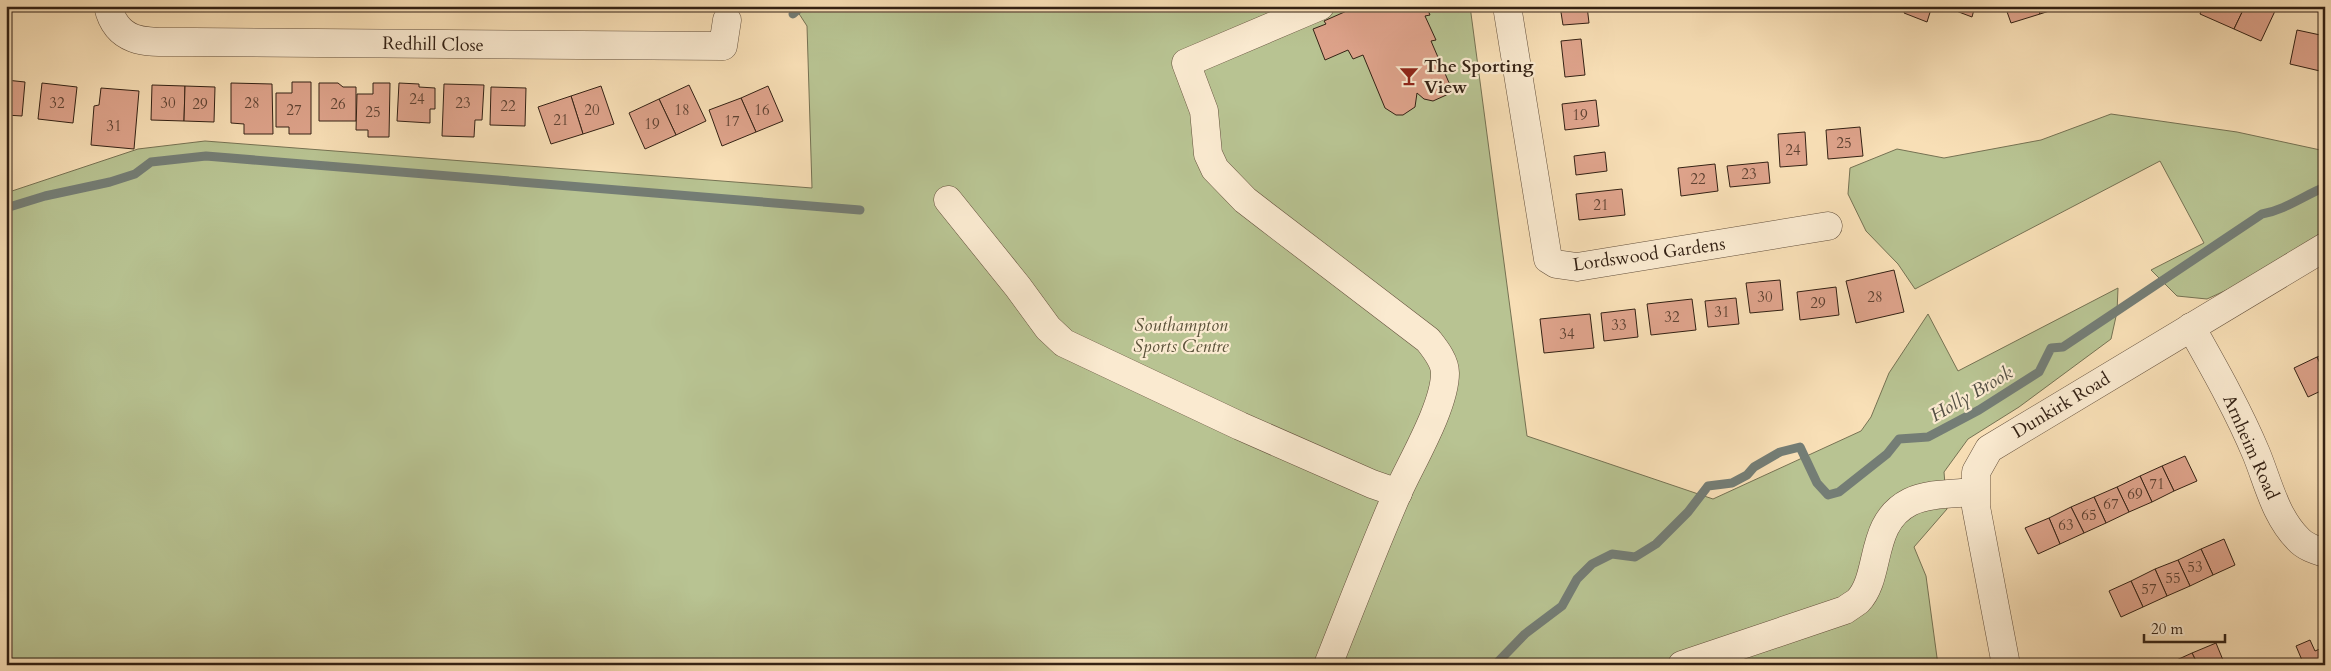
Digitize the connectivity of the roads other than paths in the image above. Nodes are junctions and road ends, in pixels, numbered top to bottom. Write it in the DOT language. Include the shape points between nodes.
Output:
graph roads {
  1 [pos="108,6"];
  2 [pos="1320,6"];
  3 [pos="1507,6"];
  4 [pos="726,20"];
  5 [pos="948,200"];
  6 [pos="1828,226"];
  7 [pos="2325,247"];
  8 [pos="2191,327"];
  9 [pos="1974,492"];
  10 [pos="1398,493"];
  11 [pos="2325,553"];
  12 [pos="1328,665"];
  13 [pos="1682,665"];
  14 [pos="2006,665"];
  1 -- 4 [label="street, Redhill Close" via="120,32 134,40 193,42 723,46"];
  2 -- 10 [label="street" via="1186,63 1204,111 1208,154 1215,169 1245,200 1428,340 1440,357 1445,371 1444,386"];
  3 -- 6 [label="street, Lordswood Gardens" via="1548,259 1556,264 1577,267"];
  5 -- 10 [label="street" via="1048,328 1064,343 1232,422"];
  7 -- 8 [label="street, Dunkirk Road"];
  8 -- 9 [label="street, Dunkirk Road" via="1988,449 1976,472"];
  8 -- 11 [label="street, Arnheim Road" via="2232,402 2280,515 2298,540"];
  9 -- 13 [label="street" via="1927,497 1911,501 1896,511 1878,544 1866,587 1858,600 1845,610"];
  9 -- 14 [label="street, Dunkirk Road"];
  10 -- 12 [label="street"];
}
